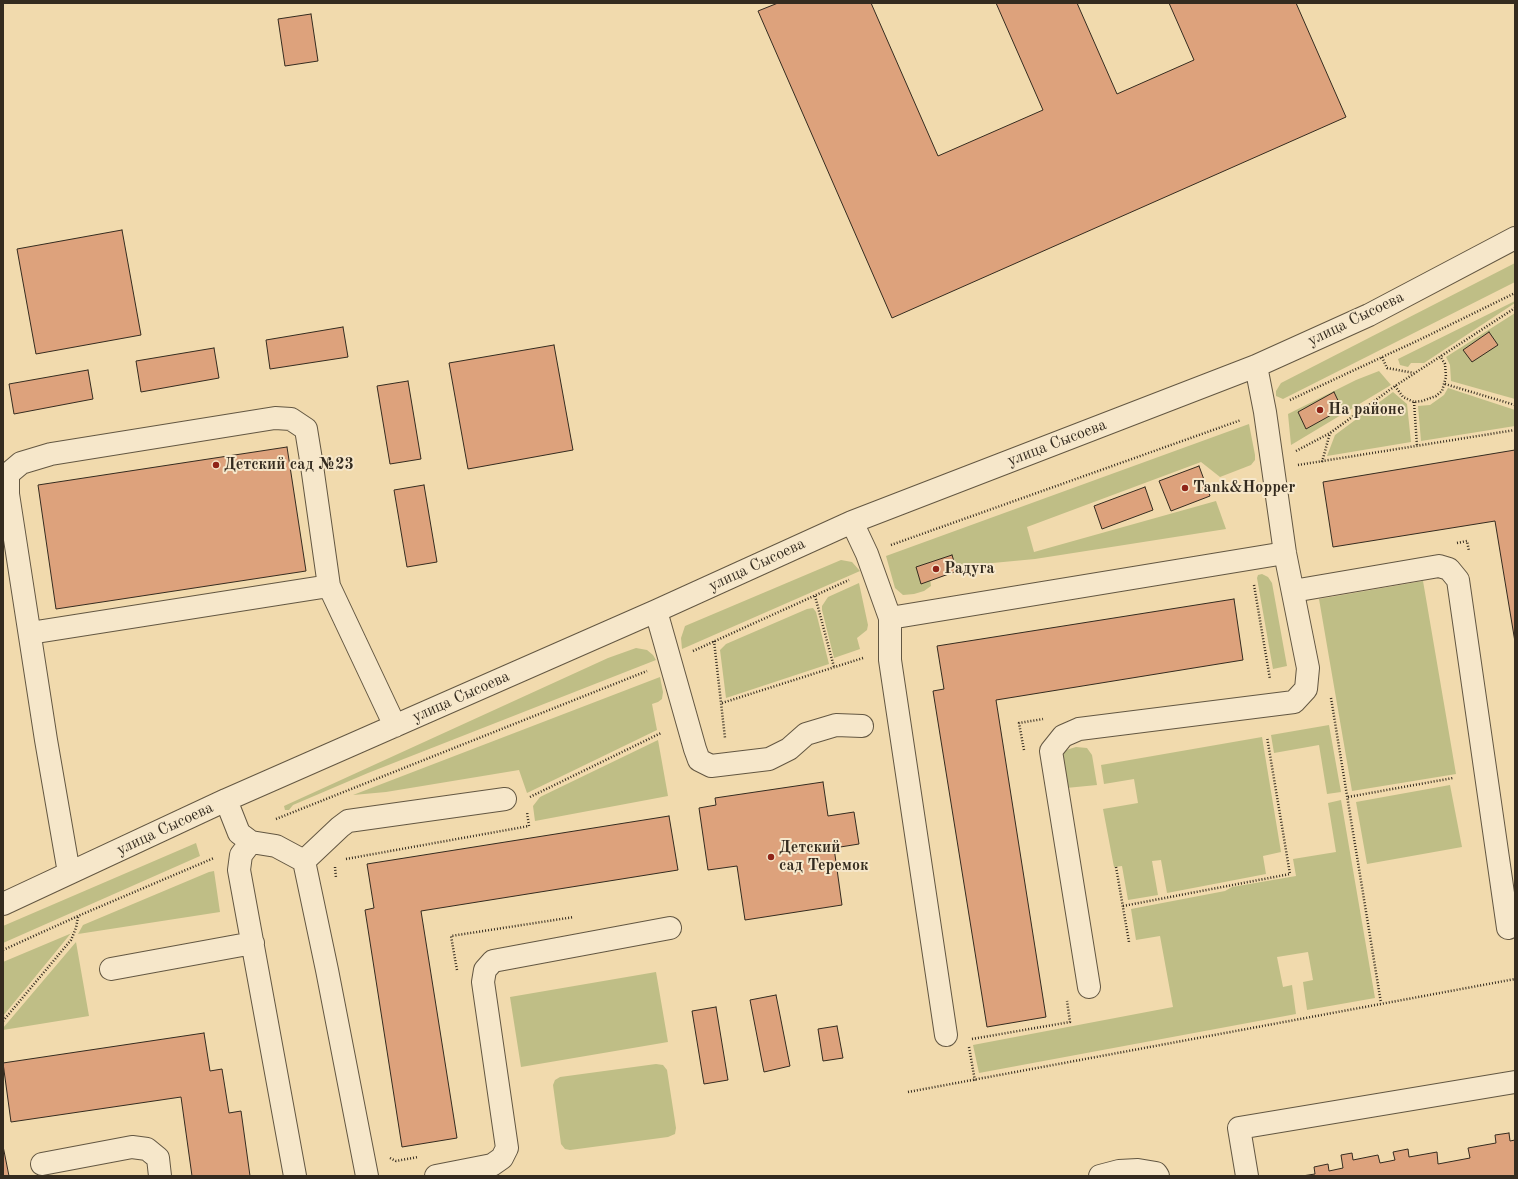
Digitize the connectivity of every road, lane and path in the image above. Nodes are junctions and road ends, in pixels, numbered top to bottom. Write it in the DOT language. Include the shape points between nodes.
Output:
graph roads {
  1 [pos="1515,238"];
  2 [pos="1515,293"];
  3 [pos="1515,308"];
  4 [pos="1440,356"];
  5 [pos="1382,358"];
  6 [pos="1256,366"];
  7 [pos="1414,373"];
  8 [pos="1445,384"];
  9 [pos="1395,386"];
  10 [pos="1414,402"];
  11 [pos="1515,405"];
  12 [pos="1265,412"];
  13 [pos="1515,430"];
  14 [pos="1330,433"];
  15 [pos="1417,446"];
  16 [pos="1292,452"];
  17 [pos="1322,462"];
  18 [pos="1294,466"];
  19 [pos="852,522"];
  20 [pos="867,554"];
  21 [pos="1285,554"];
  22 [pos="328,586"];
  23 [pos="1293,591"];
  24 [pos="815,596"];
  25 [pos="656,611"];
  26 [pos="890,618"];
  27 [pos="30,633"];
  28 [pos="714,641"];
  29 [pos="863,658"];
  30 [pos="671,662"];
  31 [pos="834,667"];
  32 [pos="1331,696"];
  33 [pos="722,703"];
  34 [pos="395,726"];
  35 [pos="862,726"];
  36 [pos="661,733"];
  37 [pos="1267,737"];
  38 [pos="726,739"];
  39 [pos="1453,778"];
  40 [pos="1348,797"];
  41 [pos="515,799"];
  42 [pos="226,800"];
  43 [pos="527,806"];
  44 [pos="245,838"];
  45 [pos="344,859"];
  46 [pos="304,861"];
  47 [pos="335,865"];
  48 [pos="1116,867"];
  49 [pos="69,873"];
  50 [pos="338,886"];
  51 [pos="3,904"];
  52 [pos="1123,906"];
  53 [pos="78,916"];
  54 [pos="575,917"];
  55 [pos="670,928"];
  56 [pos="1508,928"];
  57 [pos="1129,942"];
  58 [pos="253,943"];
  59 [pos="3,950"];
  60 [pos="111,969"];
  61 [pos="458,975"];
  62 [pos="1515,979"];
  63 [pos="1089,987"];
  64 [pos="1381,1003"];
  65 [pos="3,1021"];
  66 [pos="946,1035"];
  67 [pos="1515,1082"];
  68 [pos="908,1092"];
  69 [pos="386,1155"];
  70 [pos="425,1156"];
  71 [pos="42,1164"];
  72 [pos="160,1176"];
  73 [pos="295,1176"];
  74 [pos="367,1176"];
  75 [pos="436,1176"];
  76 [pos="1100,1176"];
  77 [pos="1158,1176"];
  78 [pos="1247,1176"];
  1 -- 6 [label="street, улица Сысоева" via="1369,315"];
  2 -- 5 [label="path"];
  3 -- 4 [label="path"];
  4 -- 7 [label="path"];
  4 -- 8 [label="path" via="1445,364"];
  5 -- 7 [label="path" via="1388,368"];
  5 -- 12 [label="path"];
  6 -- 12 [label="street"];
  6 -- 19 [label="street, улица Сысоева"];
  7 -- 9 [label="path"];
  8 -- 10 [label="path" via="1436,396"];
  8 -- 11 [label="path"];
  9 -- 10 [label="path" via="1403,396"];
  9 -- 14 [label="path"];
  10 -- 15 [label="path"];
  12 -- 20 [label="path"];
  12 -- 21 [label="street"];
  13 -- 15 [label="path"];
  14 -- 16 [label="path"];
  14 -- 17 [label="path"];
  15 -- 17 [label="path"];
  17 -- 18 [label="path"];
  19 -- 20 [label="street"];
  19 -- 25 [label="street, улица Сысоева"];
  20 -- 24 [label="path" via="862,574"];
  20 -- 26 [label="street"];
  21 -- 23 [label="street"];
  21 -- 26 [label="street"];
  22 -- 27 [label="street"];
  22 -- 27 [label="street" via="306,429 291,419 275,418 51,454 21,462 8,474 8,494"];
  22 -- 34 [label="street"];
  23 -- 56 [label="street" via="1439,566 1449,569 1458,580"];
  23 -- 63 [label="street" via="1308,668 1306,689 1294,702 1080,729 1063,736 1051,751"];
  24 -- 28 [label="path"];
  24 -- 31 [label="path"];
  25 -- 30 [label="street"];
  25 -- 34 [label="street, улица Сысоева"];
  26 -- 66 [label="street" via="890,660"];
  27 -- 49 [label="street"];
  28 -- 30 [label="path"];
  28 -- 33 [label="path"];
  29 -- 31 [label="path"];
  30 -- 35 [label="street" via="699,760 711,766 769,759 789,749 806,734 836,725"];
  30 -- 44 [label="path"];
  31 -- 33 [label="path"];
  32 -- 40 [label="path"];
  33 -- 38 [label="path"];
  34 -- 42 [label="street, улица Сысоева"];
  36 -- 41 [label="path"];
  37 -- 52 [label="path" via="1290,874"];
  39 -- 40 [label="path"];
  40 -- 64 [label="path"];
  41 -- 46 [label="street" via="348,821"];
  42 -- 44 [label="street"];
  42 -- 49 [label="street, улица Сысоева"];
  43 -- 45 [label="path" via="530,826"];
  44 -- 46 [label="street" via="276,846"];
  44 -- 53 [label="path" via="218,856"];
  44 -- 58 [label="street" via="239,870"];
  46 -- 74 [label="street"];
  47 -- 50 [label="path"];
  48 -- 52 [label="path"];
  49 -- 51 [label="street, улица Сысоева"];
  52 -- 57 [label="path"];
  53 -- 59 [label="path"];
  53 -- 65 [label="path" via="71,940"];
  54 -- 61 [label="path" via="451,936"];
  55 -- 75 [label="street" via="493,961 485,970 483,982 507,1148 502,1158 492,1165"];
  58 -- 60 [label="street"];
  58 -- 73 [label="street"];
  62 -- 64 [label="path"];
  64 -- 68 [label="path"];
  67 -- 78 [label="street" via="1239,1128"];
  69 -- 70 [label="path" via="396,1161"];
  71 -- 72 [label="street" via="132,1147 147,1149 158,1158"];
  76 -- 77 [label="street" via="1138,1170 1156,1173"];
}
